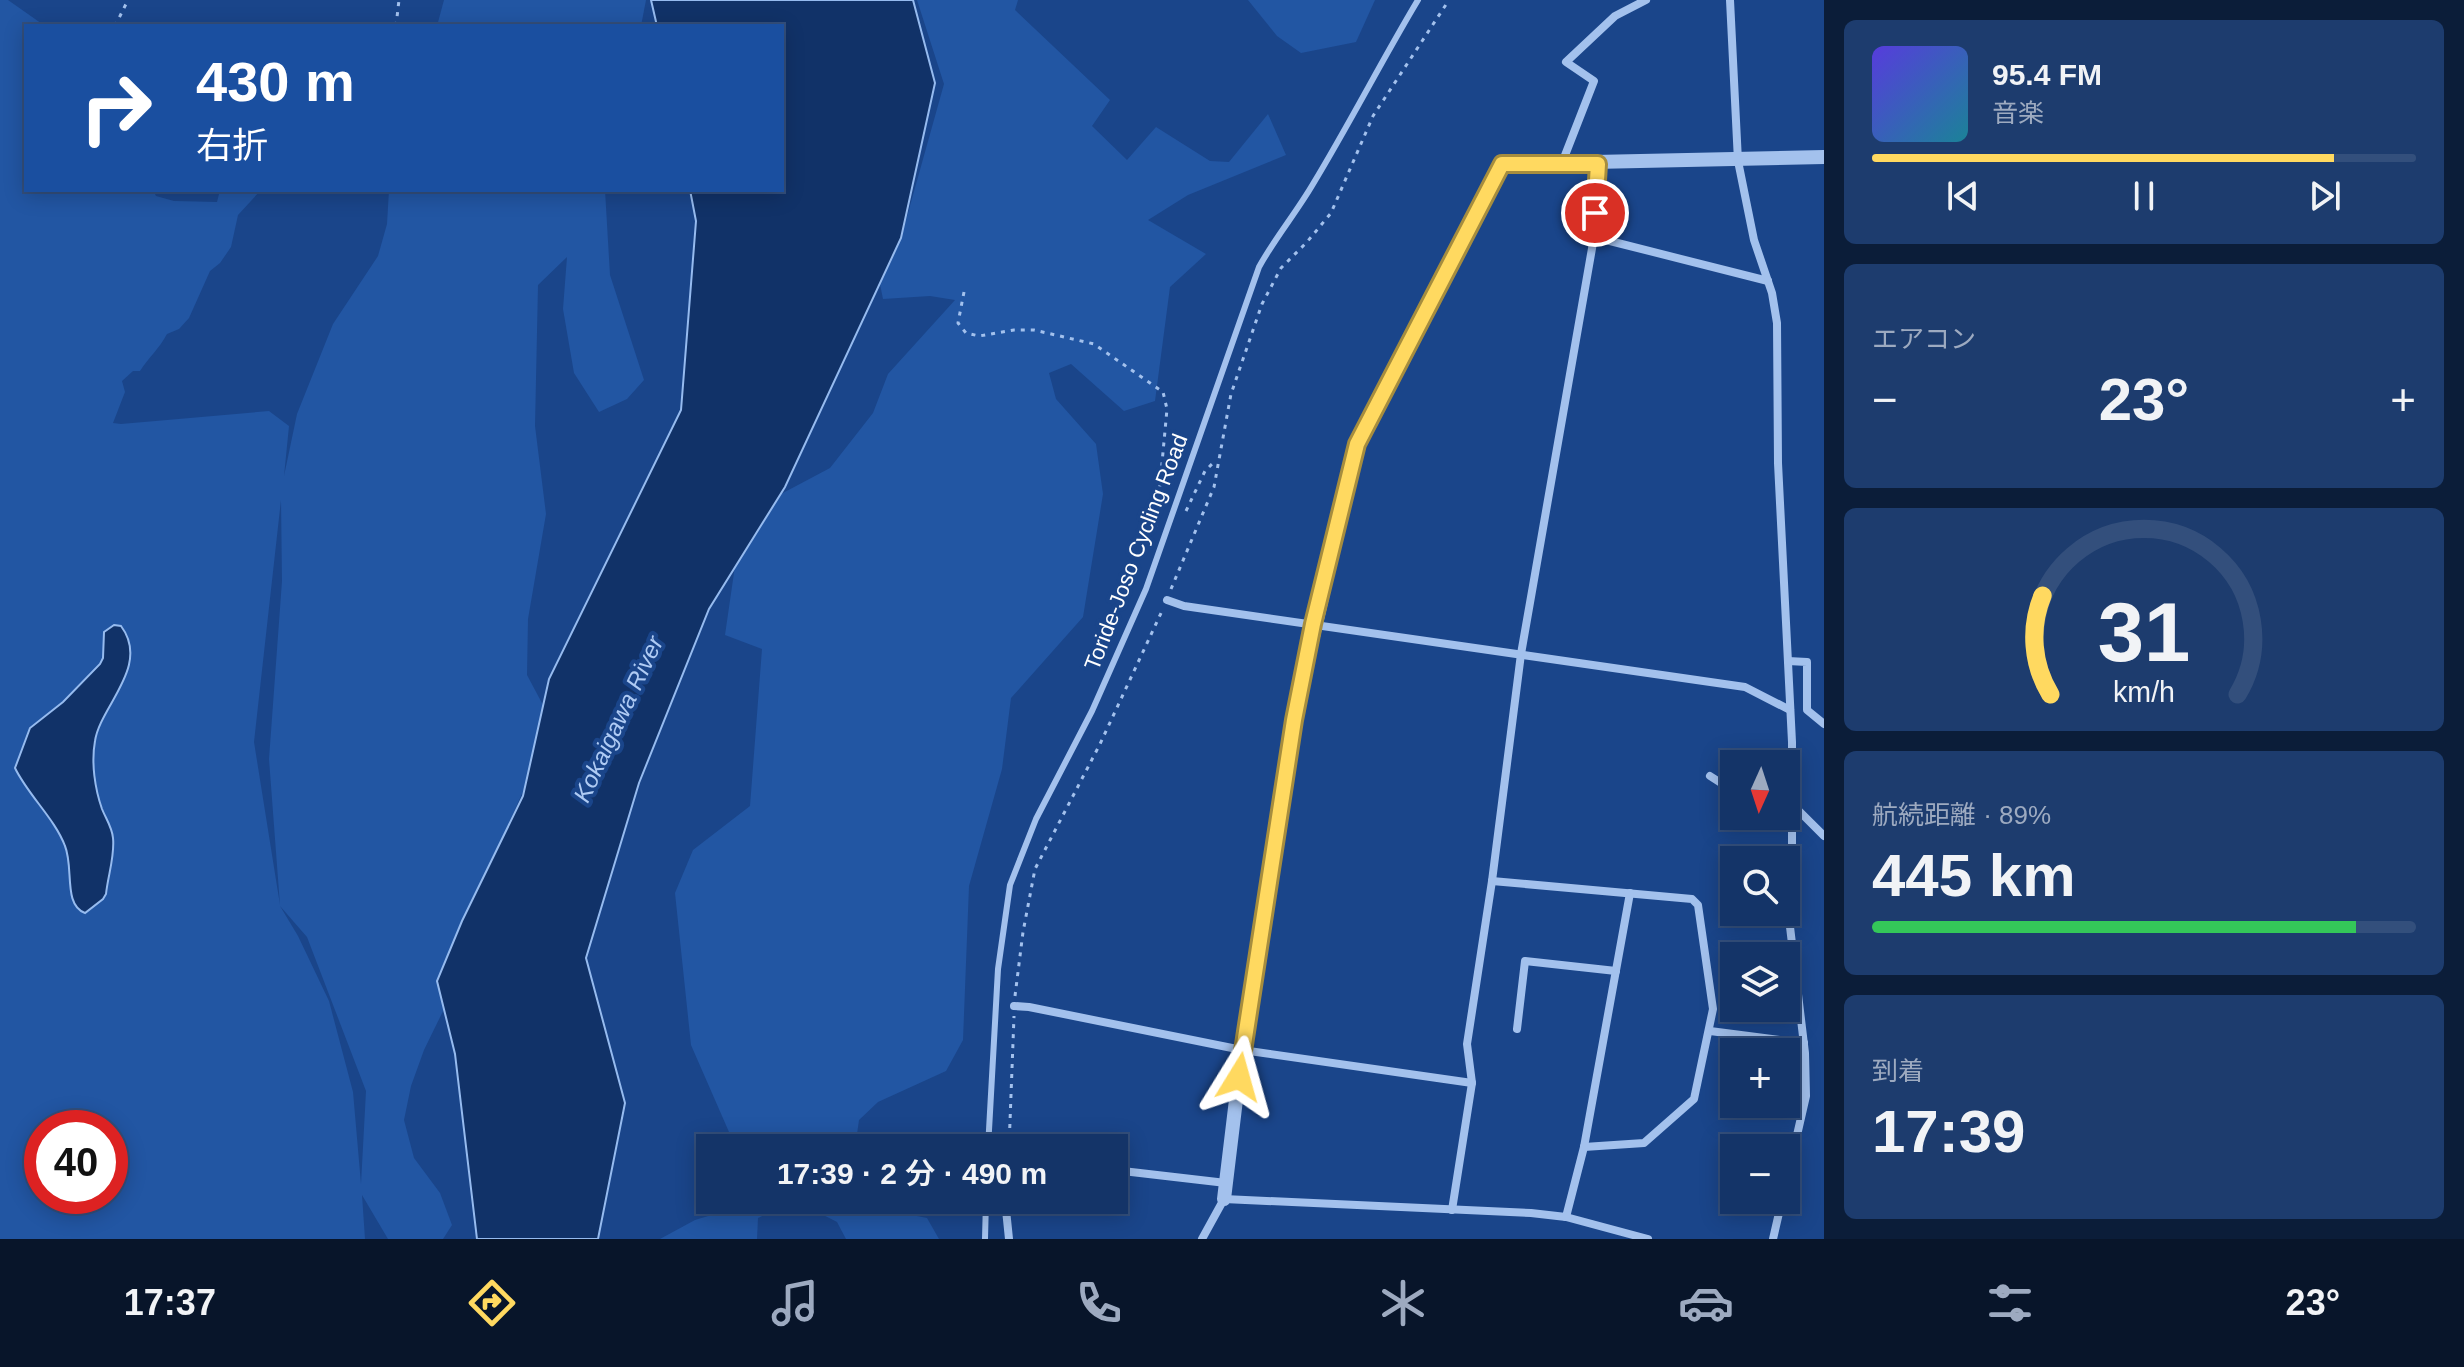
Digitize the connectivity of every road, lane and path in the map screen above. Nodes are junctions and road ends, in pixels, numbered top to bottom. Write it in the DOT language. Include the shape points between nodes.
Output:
graph roads {
  1 [pos="128,0"];
  2 [pos="399,0"];
  3 [pos="1418,0"];
  4 [pos="1449,0"];
  5 [pos="1646,0"];
  6 [pos="1730,0"];
  7 [pos="116,24"];
  8 [pos="396,24"];
  9 [pos="1824,157"];
  10 [pos="1738,161"];
  11 [pos="1562,163"];
  12 [pos="1598,164"];
  13 [pos="1594,237"];
  14 [pos="1768,281"];
  15 [pos="964,292"];
  16 [pos="1218,458"];
  17 [pos="1182,518"];
  18 [pos="1164,540"];
  19 [pos="1167,600"];
  20 [pos="1313,624"];
  21 [pos="1521,654"];
  22 [pos="1788,661"];
  23 [pos="1790,710"];
  24 [pos="1824,724"];
  25 [pos="1790,750"];
  26 [pos="1710,776"];
  27 [pos="1720,782"];
  28 [pos="1800,814"];
  29 [pos="1789,830"];
  30 [pos="1824,836"];
  31 [pos="1492,881"];
  32 [pos="1630,893"];
  33 [pos="1616,971"];
  34 [pos="1014,1006"];
  35 [pos="1517,1029"];
  36 [pos="1710,1031"];
  37 [pos="1804,1043"];
  38 [pos="1242,1050"];
  39 [pos="1472,1083"];
  40 [pos="989,1134"];
  41 [pos="1009,1134"];
  42 [pos="1797,1134"];
  43 [pos="1584,1147"];
  44 [pos="1128,1172"];
  45 [pos="1226,1183"];
  46 [pos="1224,1199"];
  47 [pos="1452,1210"];
  48 [pos="986,1214"];
  49 [pos="1006,1214"];
  50 [pos="1779,1214"];
  51 [pos="1566,1217"];
  52 [pos="985,1239"];
  53 [pos="1009,1239"];
  54 [pos="1202,1239"];
  55 [pos="1648,1239"];
  56 [pos="1773,1239"];
  1 -- 7 [label="path"];
  2 -- 8 [label="path"];
  3 -- 18 [label="lane, Toride-Joso Cycling Road" via="1313,185 1259,267"];
  4 -- 16 [label="path" via="1373,116 1331,213 1281,268 1262,304 1240,363"];
  5 -- 11 [label="street" via="1615,16 1566,62 1594,81"];
  6 -- 10 [label="street"];
  9 -- 10 [label="street"];
  10 -- 12 [label="street"];
  10 -- 14 [label="street"];
  11 -- 12 [label="street"];
  11 -- 20 [label="street" via="1502,164 1357,444"];
  12 -- 13 [label="street"];
  13 -- 14 [label="street"];
  13 -- 21 [label="street"];
  14 -- 22 [label="street" via="1777,323"];
  15 -- 18 [label="path" via="958,323 966,333 1034,330 1094,344 1163,392 1167,409 1156,533"];
  16 -- 17 [label="path" via="1205,471"];
  16 -- 19 [label="path" via="1214,487"];
  18 -- 40 [label="lane, Toride-Joso Cycling Road" via="1120,650 1036,819 1010,885 997,983"];
  19 -- 20 [label="street"];
  19 -- 34 [label="path" via="1035,869"];
  20 -- 21 [label="street"];
  20 -- 38 [label="street"];
  21 -- 23 [label="street" via="1745,687"];
  21 -- 31 [label="street"];
  22 -- 23 [label="street"];
  22 -- 24 [label="street" via="1807,662 1807,710"];
  23 -- 25 [label="street"];
  26 -- 27 [label="street"];
  28 -- 30 [label="street"];
  29 -- 37 [label="street" via="1788,910"];
  31 -- 32 [label="street"];
  31 -- 39 [label="street" via="1467,1044"];
  32 -- 33 [label="street"];
  32 -- 36 [label="street" via="1692,899 1698,905 1713,1009"];
  33 -- 35 [label="street" via="1525,961"];
  33 -- 43 [label="street"];
  34 -- 38 [label="street"];
  34 -- 41 [label="path"];
  36 -- 37 [label="street"];
  36 -- 43 [label="street" via="1694,1099 1670,1122 1644,1143"];
  37 -- 42 [label="street" via="1806,1096"];
  38 -- 39 [label="street"];
  38 -- 45 [label="street"];
  39 -- 47 [label="street"];
  43 -- 51 [label="street"];
  44 -- 45 [label="street"];
  45 -- 46 [label="street"];
  46 -- 47 [label="street"];
  46 -- 54 [label="street"];
  47 -- 51 [label="street"];
  48 -- 52 [label="lane"];
  49 -- 53 [label="street"];
  50 -- 56 [label="street"];
  51 -- 55 [label="street"];
}
